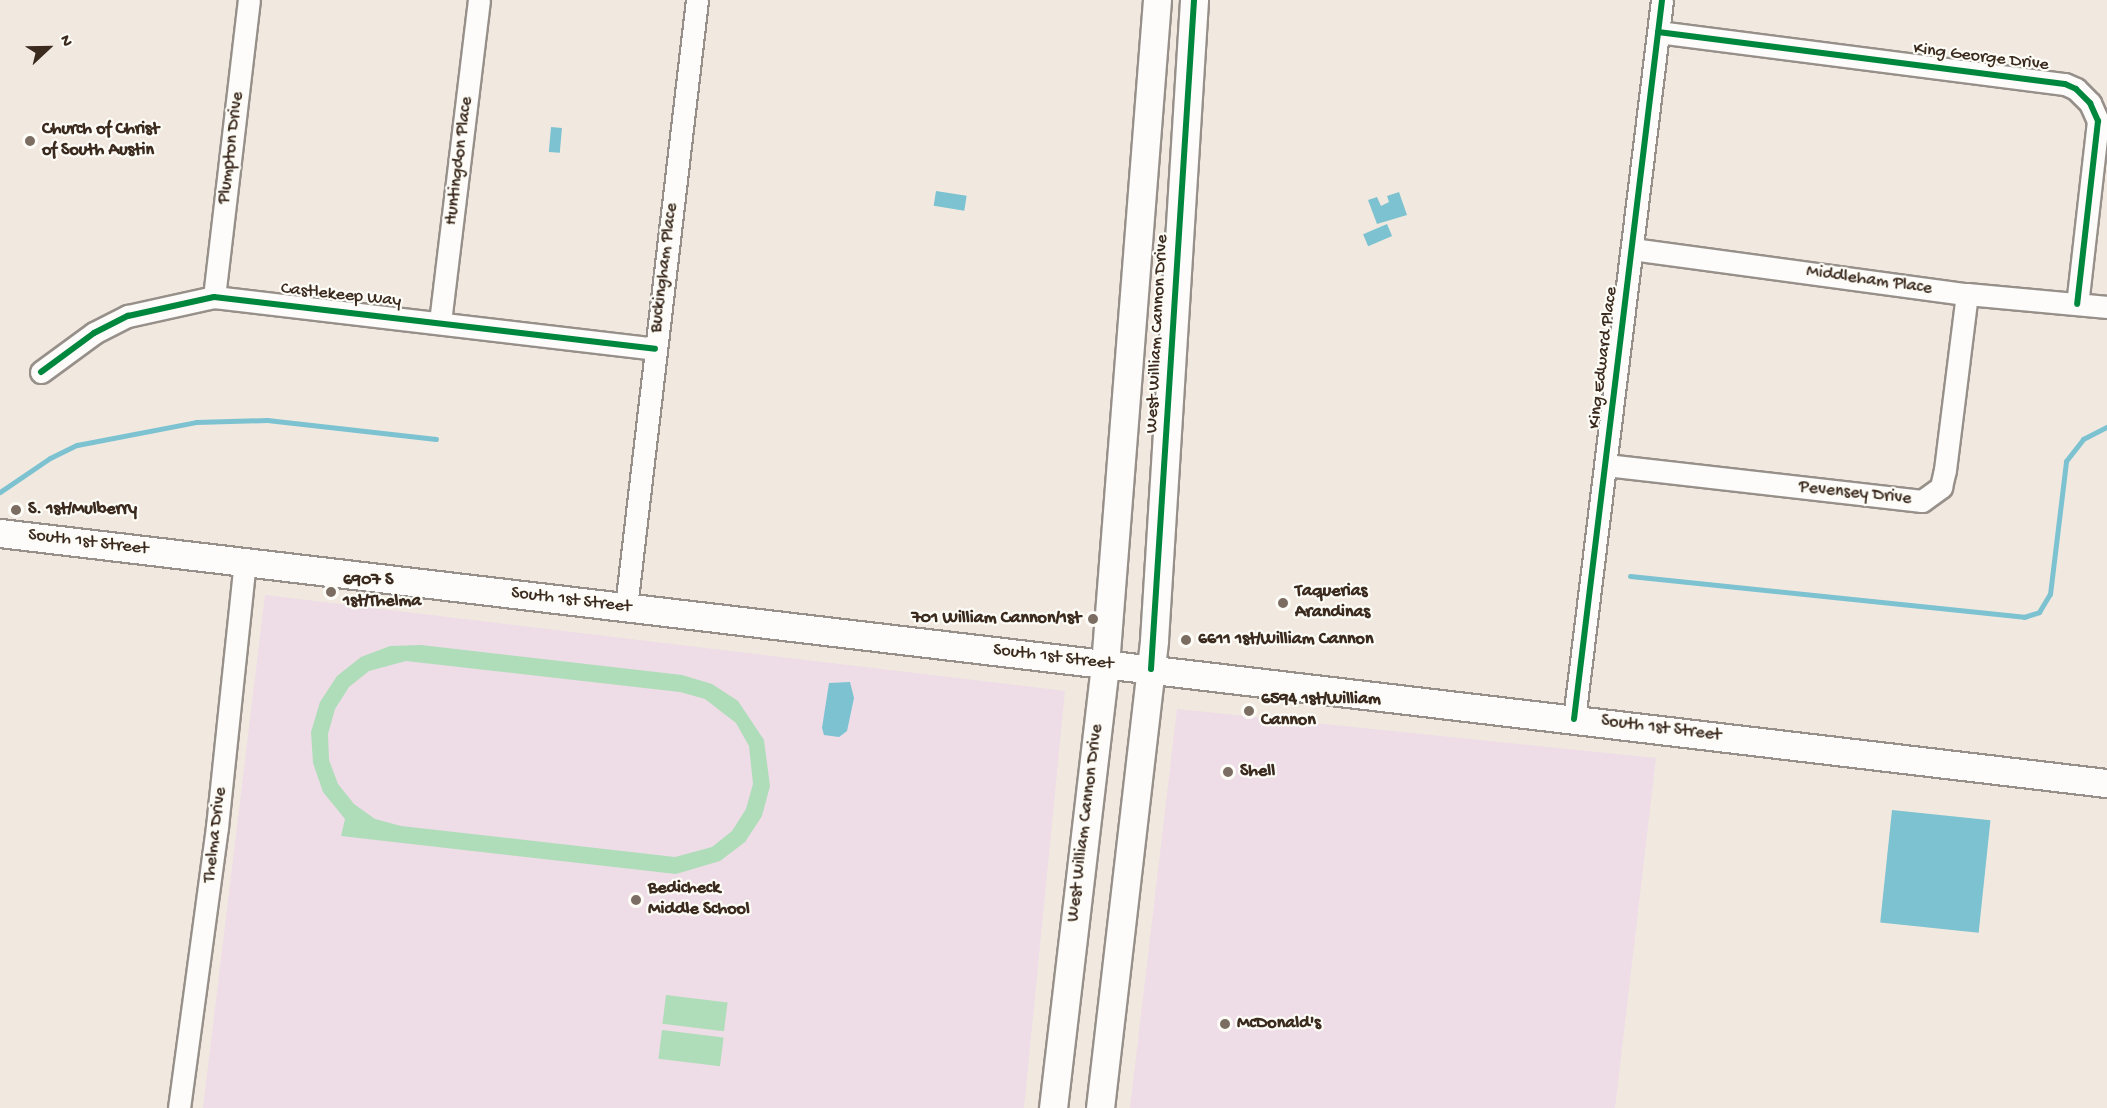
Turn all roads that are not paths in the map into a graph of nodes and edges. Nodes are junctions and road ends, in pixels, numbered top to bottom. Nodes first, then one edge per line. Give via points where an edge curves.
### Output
1 (249, 0) edge
2 (479, 0) edge
3 (697, 0) edge
4 (1157, 0) edge
5 (1194, 0) edge
6 (1662, 0) edge
7 (1658, 32) junction
8 (1148, 111) junction
9 (1186, 129) junction
10 (1632, 249) junction
11 (1967, 294) junction
12 (214, 297) junction
13 (2077, 304) junction
14 (2107, 307) edge
15 (440, 322) junction
16 (655, 349) junction
17 (41, 372) dead end
18 (1606, 465) junction
19 (0, 533) edge
20 (245, 561) junction
21 (626, 608) junction
22 (1105, 665) junction
23 (1151, 669) junction
24 (1574, 719) junction
25 (2107, 783) edge
26 (179, 1108) edge
27 (1053, 1108) edge
28 (1100, 1108) edge

1 - 12 street, Plumpton Drive
2 - 15 street, Huntingdon Place
3 - 16 street, Buckingham Place
4 - 8 main road, West William Cannon Drive
5 - 9 main road, West William Cannon Drive
6 - 7 street, King Edward Place
7 - 10 street, King Edward Place
7 - 13 street, King George Drive via 2065,84 2076,89 2090,103 2098,121
8 - 9 main road
8 - 22 main road, West William Cannon Drive
9 - 23 main road, West William Cannon Drive
10 - 11 street, Middleham Place
10 - 18 street, King Edward Place
11 - 13 street, Middleham Place
11 - 18 street, Pevensey Drive via 1945,471 1941,487 1922,501
12 - 15 street, Castlekeep Way
12 - 17 street, Castlekeep Way via 152,309 113,323
13 - 14 street, Middleham Place
15 - 16 street, Castlekeep Way
16 - 21 street, Buckingham Place
18 - 24 street, King Edward Place
19 - 20 main road, South 1st Street
20 - 21 main road, South 1st Street
20 - 26 street, Thelma Drive via 217,827
21 - 22 main road, South 1st Street
22 - 23 main road, South 1st Street
22 - 27 main road, West William Cannon Drive
23 - 24 main road, South 1st Street
23 - 28 main road, West William Cannon Drive
24 - 25 main road, South 1st Street

